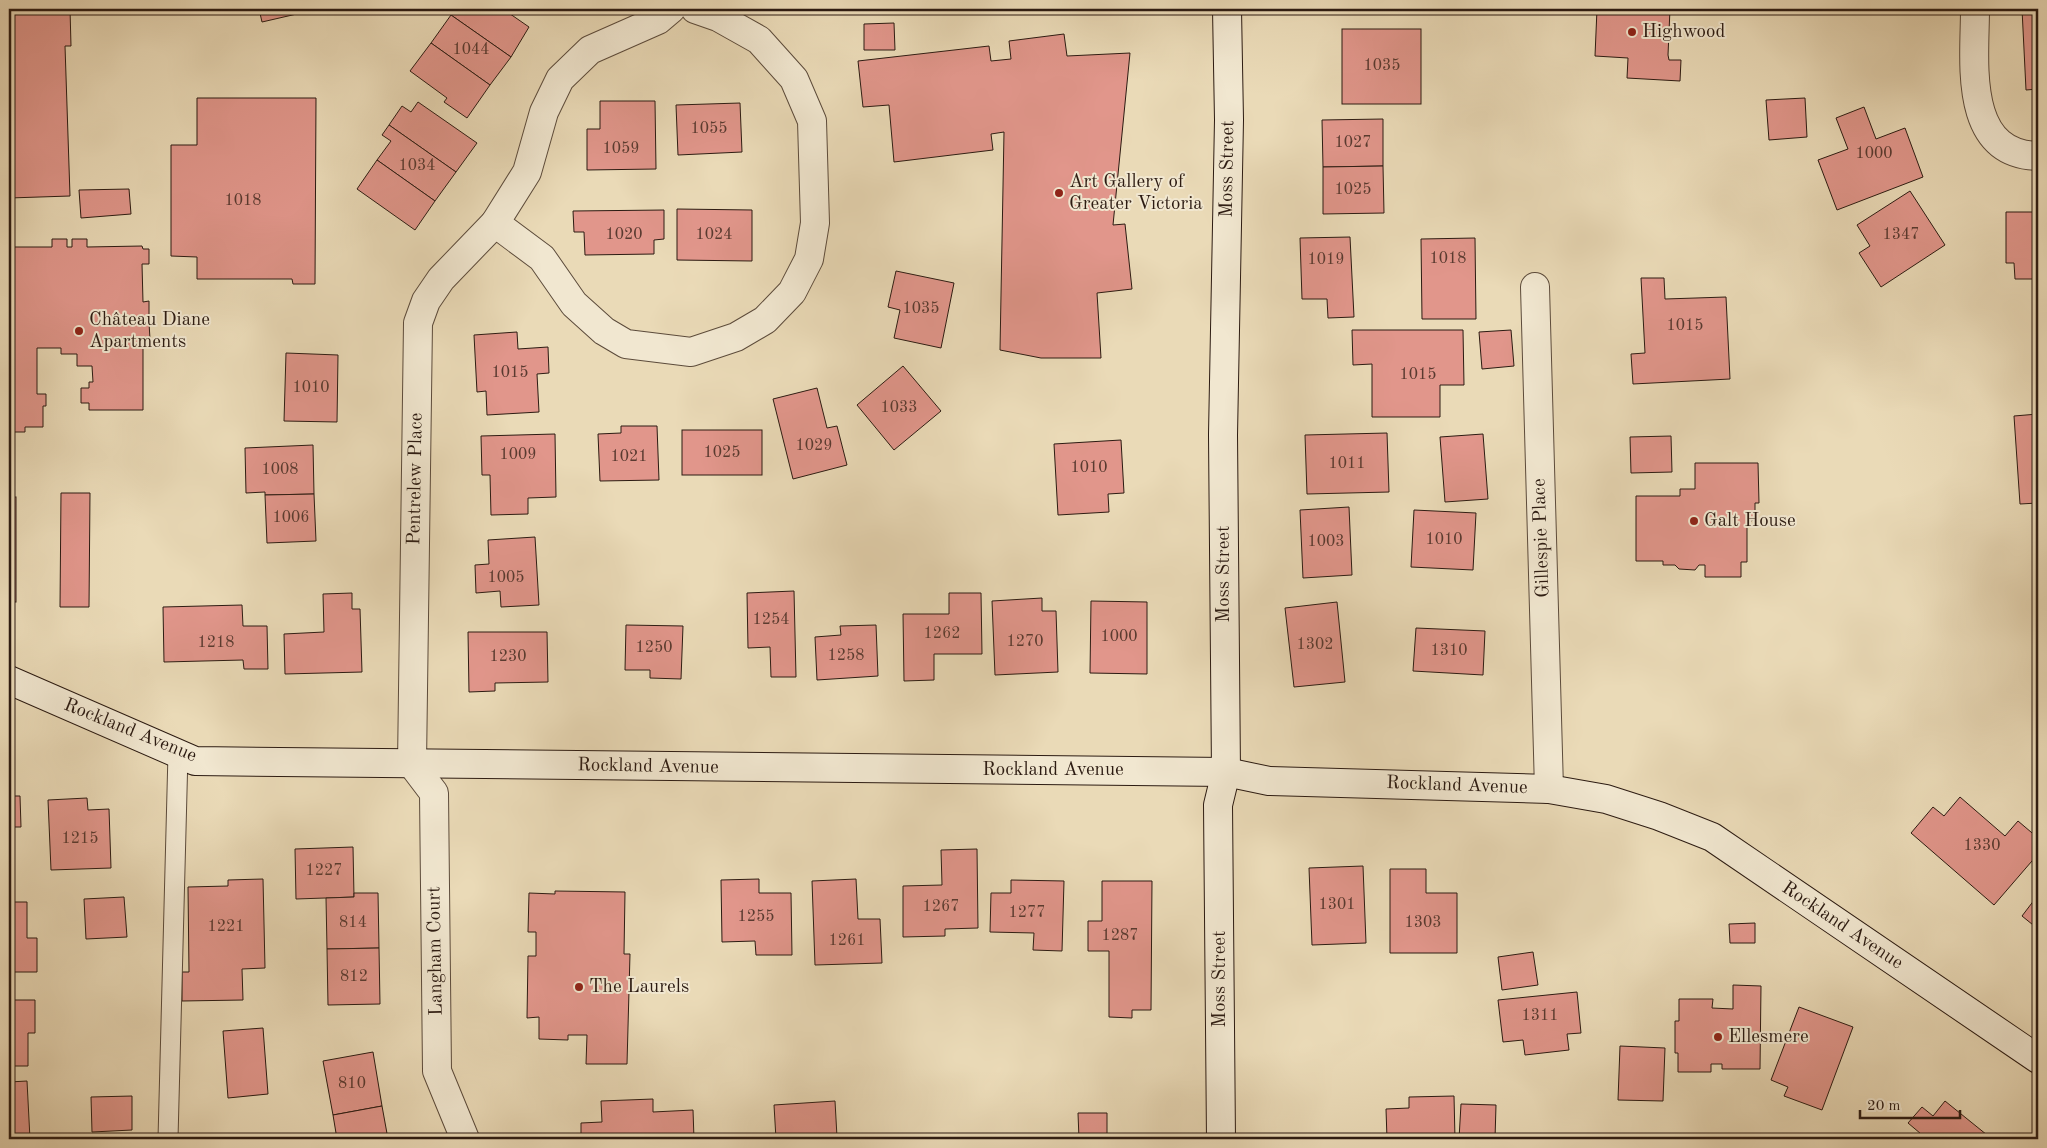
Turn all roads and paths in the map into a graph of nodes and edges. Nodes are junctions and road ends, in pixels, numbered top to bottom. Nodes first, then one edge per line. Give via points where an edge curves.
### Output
1 (671, 9) edge
2 (695, 9) edge
3 (1227, 9) edge
4 (1975, 9) edge
5 (2038, 156) edge
6 (495, 223) junction
7 (1535, 287) dead end
8 (9, 680) edge
9 (178, 753) junction
10 (412, 764) junction
11 (1226, 772) junction
12 (1549, 789) junction
13 (2038, 1059) edge
14 (168, 1139) edge
15 (465, 1139) edge
16 (1221, 1139) edge

1 - 6 street, Pentrelew Place via 658,20 590,50 560,79 544,112 527,172
2 - 6 street via 718,17 759,40 794,79 812,121 815,223 809,259 792,292 766,320 736,337 691,352 626,344 574,304 542,258
3 - 11 street, Moss Street via 1229,120 1223,435
4 - 5 street via 1975,88 1984,124 2006,150
6 - 10 street, Pentrelew Place via 441,279 426,301 418,323
7 - 12 street, Gillespie Place
8 - 9 street, Rockland Avenue
9 - 10 street, Rockland Avenue via 195,761
9 - 14 lane
10 - 11 street, Rockland Avenue
10 - 15 street, Langham Court via 434,793 437,1071
11 - 12 street, Rockland Avenue via 1269,780
11 - 16 street, Moss Street via 1218,806
12 - 13 street, Rockland Avenue via 1615,802 1712,837

